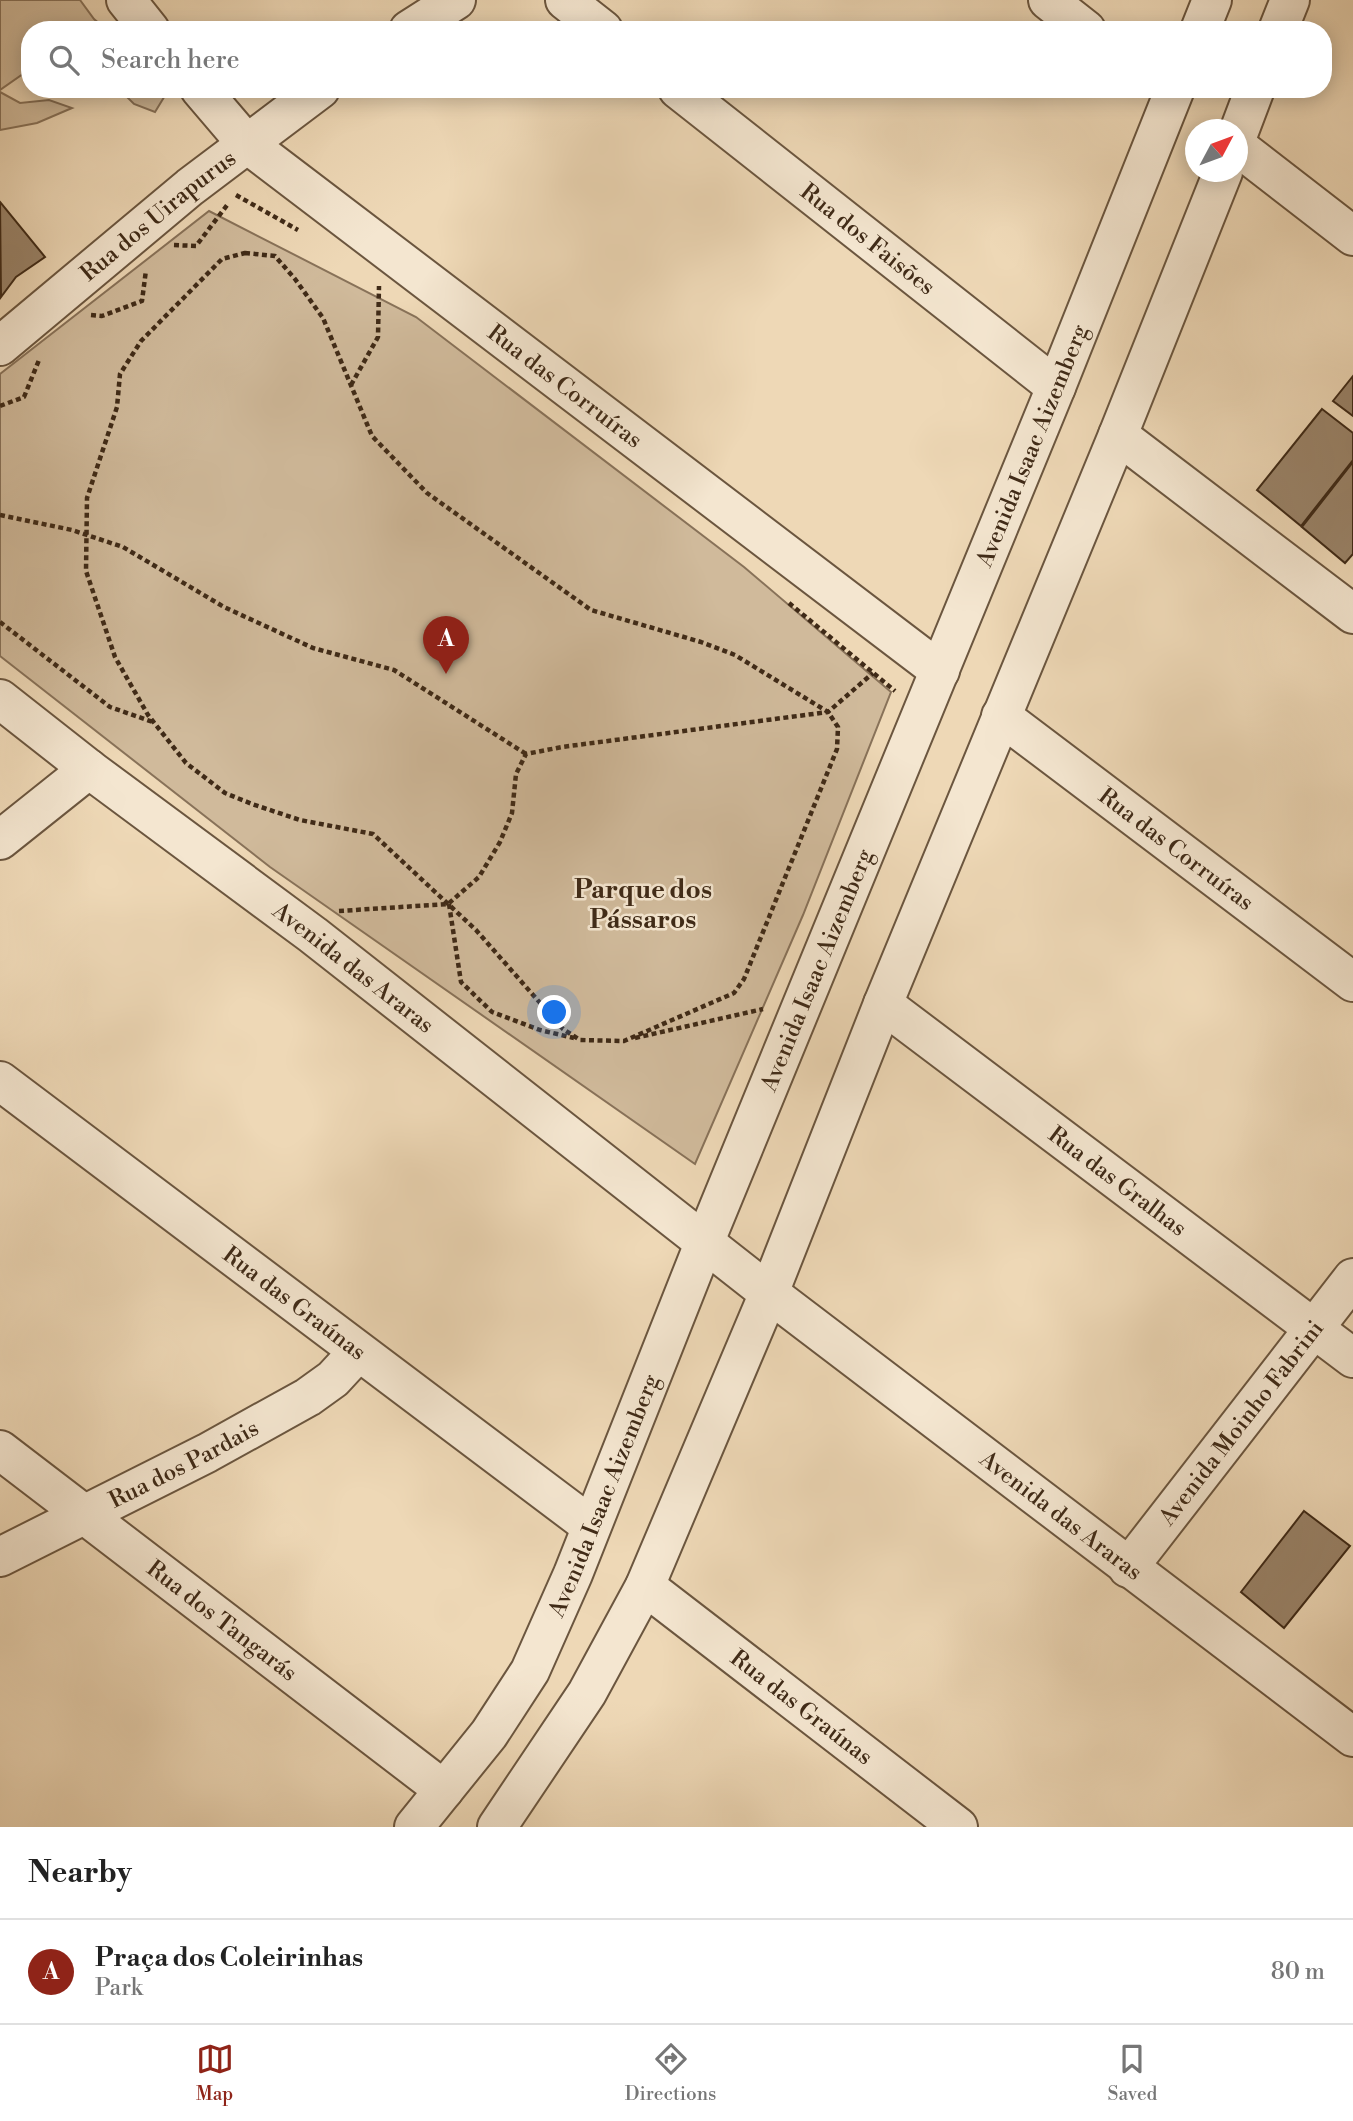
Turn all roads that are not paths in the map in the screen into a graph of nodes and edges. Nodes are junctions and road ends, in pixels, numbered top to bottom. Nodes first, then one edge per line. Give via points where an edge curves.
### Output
1 (126, 0) edge
2 (456, 0) edge
3 (565, 0) edge
4 (1048, 0) edge
5 (1212, 0) edge
6 (1290, 0) edge
7 (143, 21) edge
8 (424, 21) edge
9 (592, 21) edge
10 (1075, 21) edge
11 (1204, 21) edge
12 (1282, 21) edge
13 (208, 98) edge
14 (308, 98) edge
15 (689, 98) edge
16 (1168, 98) edge
17 (1251, 98) edge
18 (1243, 119) edge
19 (246, 143) junction
20 (1248, 155) edge
21 (1219, 182) edge
22 (1353, 236) edge
23 (0, 346) edge
24 (1056, 387) junction
25 (1118, 435) junction
26 (1353, 614) edge
27 (940, 671) junction
28 (0, 699) edge
29 (1001, 716) junction
30 (89, 769) junction
31 (0, 839) edge
32 (1353, 982) edge
33 (883, 1004) junction
34 (0, 1081) edge
35 (705, 1241) junction
36 (1353, 1278) edge
37 (769, 1293) junction
38 (1314, 1328) junction
39 (358, 1352) junction
40 (1353, 1358) edge
41 (0, 1450) edge
42 (88, 1514) junction
43 (591, 1526) junction
44 (0, 1557) edge
45 (1128, 1567) junction
46 (645, 1586) junction
47 (1353, 1737) edge
48 (444, 1790) junction
49 (414, 1827) edge
50 (497, 1827) edge
51 (958, 1827) edge

1 - 7 street
2 - 8 street
3 - 9 street
4 - 10 street
5 - 11 street
6 - 12 street
13 - 19 street, Rua das Corruíras
14 - 19 street, Rua dos Uirapurus
15 - 24 street, Rua dos Faisões
16 - 24 street, Avenida Isaac Aizemberg
17 - 18 street
19 - 23 street, Rua dos Uirapurus
19 - 27 street, Rua das Corruíras
20 - 22 street
21 - 25 street
24 - 27 street, Avenida Isaac Aizemberg
25 - 26 street
25 - 29 street
27 - 35 street, Avenida Isaac Aizemberg
28 - 30 street, Avenida das Araras
29 - 32 street, Rua das Corruíras
29 - 33 street
30 - 31 street
30 - 35 street, Avenida das Araras via 313,934
33 - 37 street
33 - 38 street, Rua das Gralhas
34 - 39 street, Rua das Graúnas
35 - 37 street, Avenida das Araras
35 - 43 street, Avenida Isaac Aizemberg
36 - 38 street, Avenida Moinho Fabrini
37 - 45 street, Avenida das Araras
37 - 46 street
38 - 40 street, Rua das Gralhas
38 - 45 street, Avenida Moinho Fabrini
39 - 42 street, Rua dos Pardais via 308,1397
39 - 43 street, Rua das Graúnas
41 - 42 street, Rua dos Tangarás
42 - 44 street, Rua dos Pardais
42 - 48 street, Rua dos Tangarás
43 - 48 street, Avenida Isaac Aizemberg via 530,1671 489,1734
45 - 47 street, Avenida das Araras
46 - 50 street via 587,1693
46 - 51 street, Rua das Graúnas
48 - 49 street, Avenida Isaac Aizemberg

